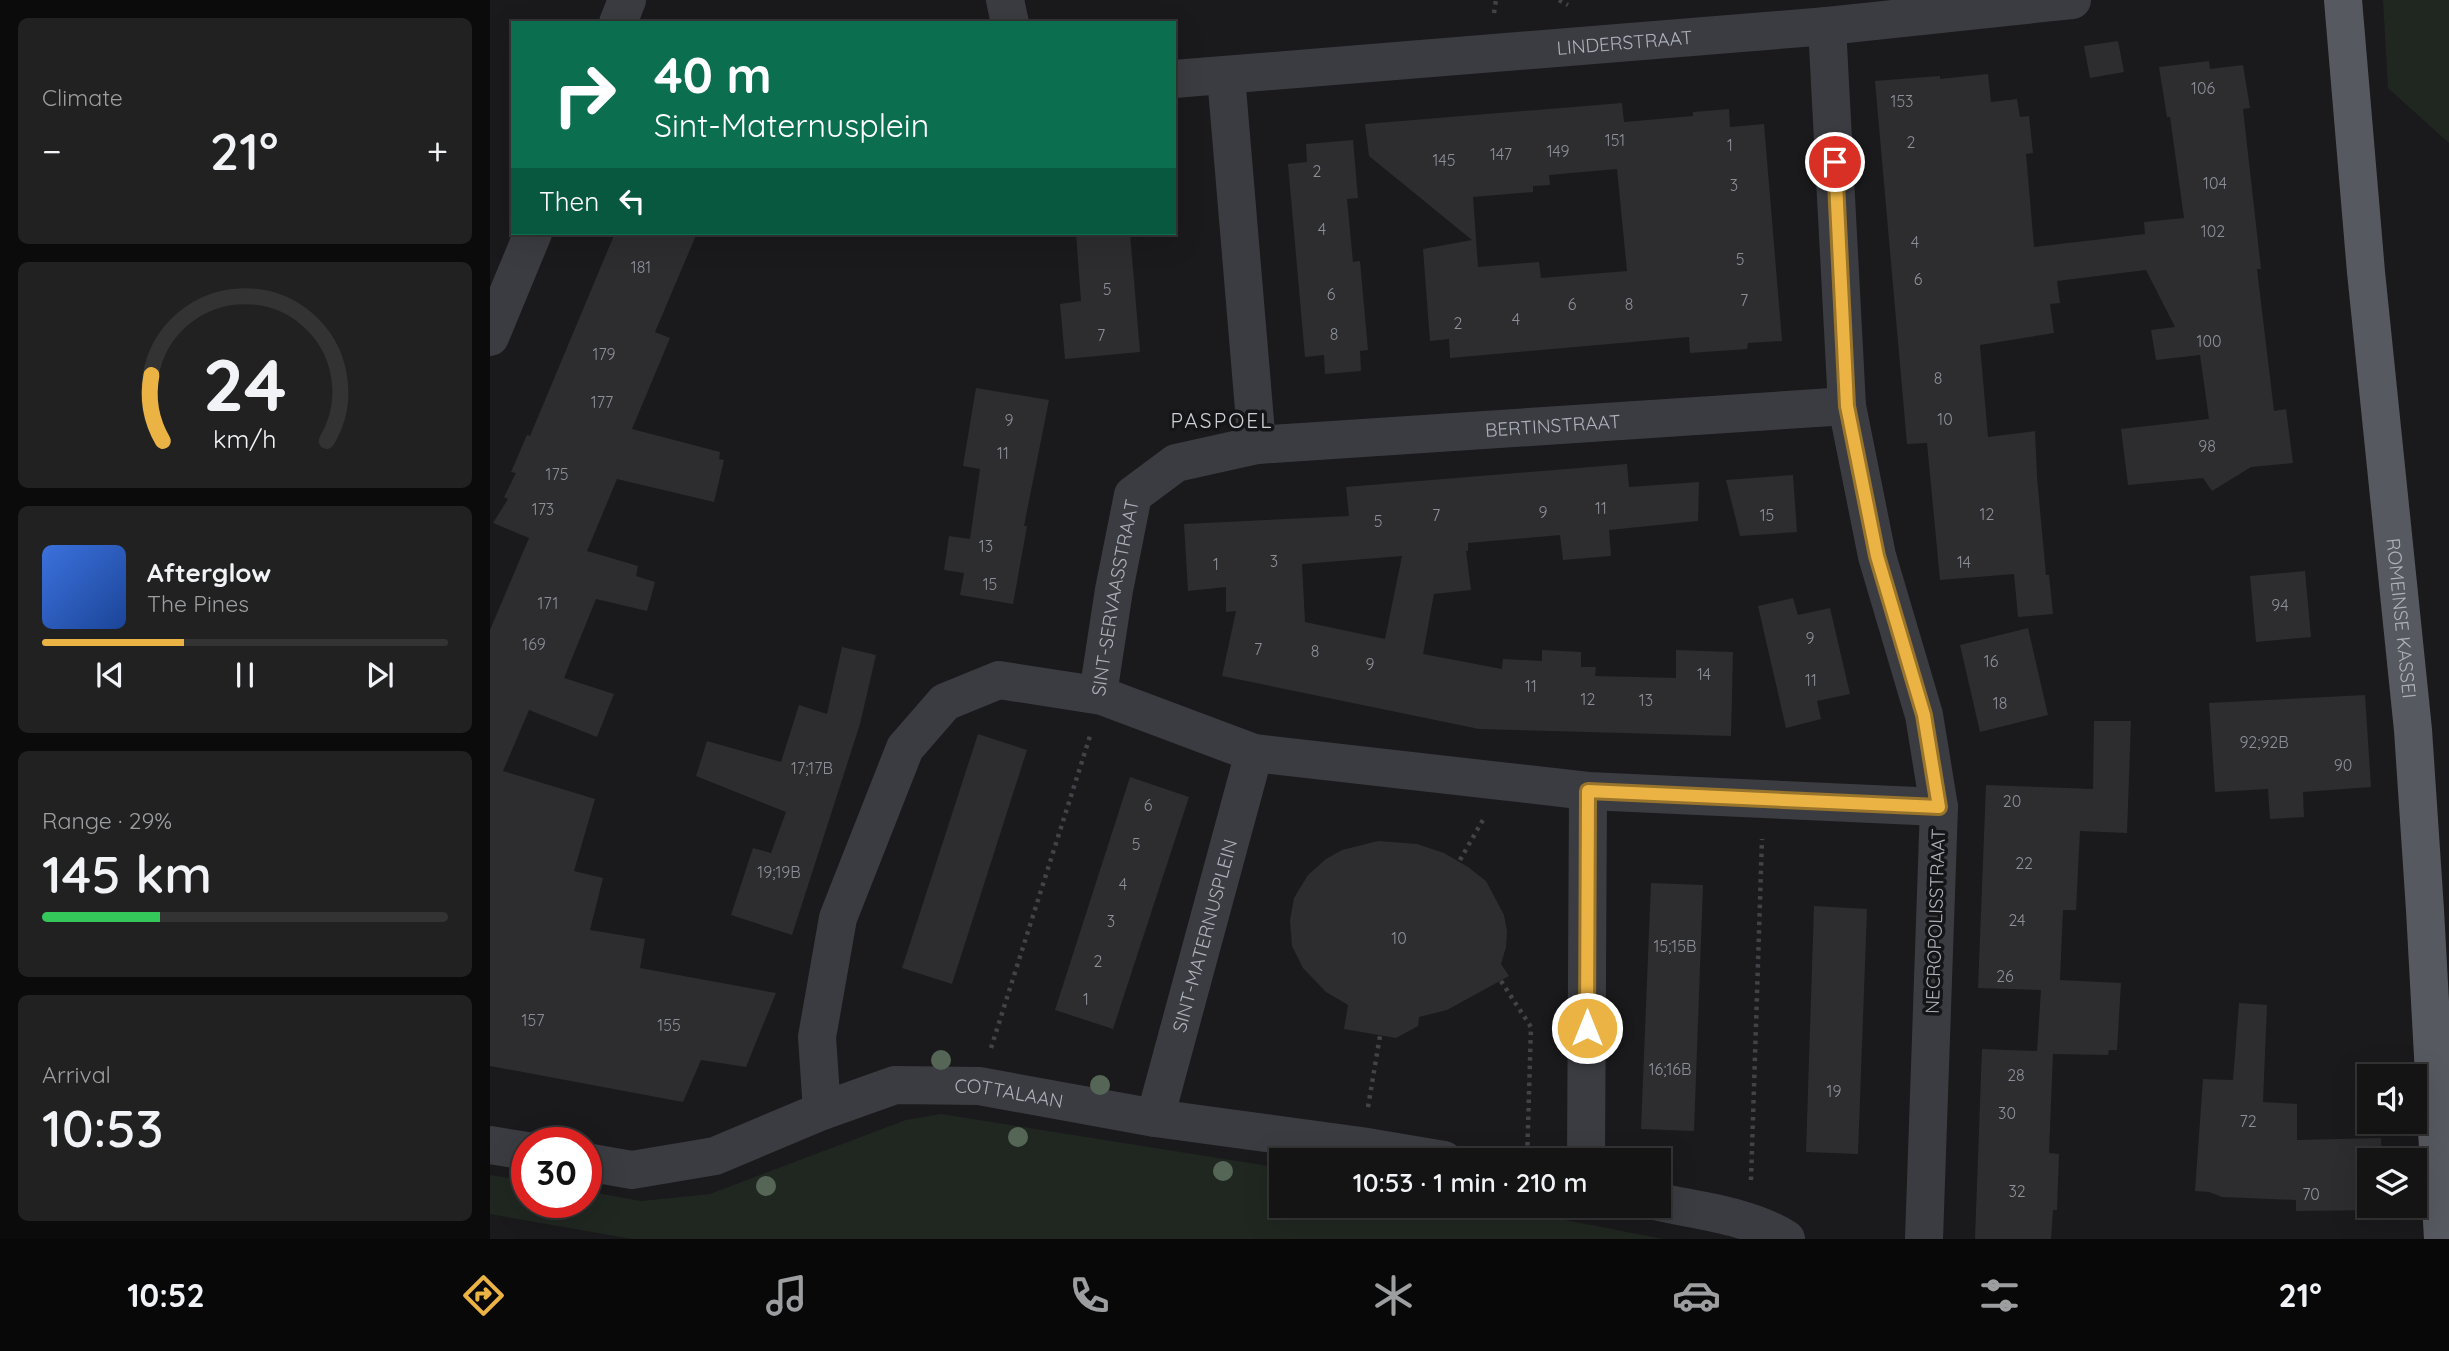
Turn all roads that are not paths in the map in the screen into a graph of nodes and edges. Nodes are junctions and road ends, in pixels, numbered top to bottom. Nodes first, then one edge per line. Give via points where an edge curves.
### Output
1 (627, 0) edge
2 (1005, 0) edge
3 (2072, 0) edge
4 (2343, 0) edge
5 (2004, 3) edge
6 (619, 21) edge
7 (1010, 21) edge
8 (1828, 26) junction
9 (1226, 76) junction
10 (1176, 79) edge
11 (532, 235) edge
12 (502, 275) edge
13 (490, 337) edge
14 (1847, 406) junction
15 (1257, 445) junction
16 (1100, 695) junction
17 (1254, 753) junction
18 (1588, 791) junction
19 (1939, 807) junction
20 (821, 1111) junction
21 (1155, 1118) junction
22 (490, 1145) edge
23 (511, 1148) edge
24 (1373, 1148) edge
25 (1586, 1148) edge
26 (602, 1165) edge
27 (1671, 1205) edge
28 (1786, 1239) edge
29 (1924, 1239) edge
30 (2443, 1239) edge

1 - 6 street
2 - 7 street
3 - 5 street, LINDERSTRAAT
4 - 30 main road, ROMEINSE KASSEI via 2413,730
5 - 8 street, LINDERSTRAAT
8 - 9 street, LINDERSTRAAT
8 - 14 street, NECROPOLISSTRAAT
9 - 10 street, LINDERSTRAAT
9 - 15 street
11 - 12 street
12 - 13 street
14 - 15 street, BERTINSTRAAT
14 - 19 street, NECROPOLISSTRAAT via 1877,556 1924,715
15 - 16 street, SINT-SERVAASSTRAAT via 1176,463 1133,495
16 - 17 street
16 - 20 street, SINT-SERVAASSTRAAT via 999,680 945,702 905,748 838,918 817,1037
17 - 18 street
17 - 21 street, SINT-MATERNUSPLEIN
18 - 19 street
18 - 25 street
19 - 29 street, NECROPOLISSTRAAT
20 - 21 street, COTTALAAN via 895,1085 979,1086
20 - 26 street, COTTALAAN via 715,1156 632,1170
21 - 24 street, COTTALAAN
22 - 23 street
27 - 28 street via 1749,1223

